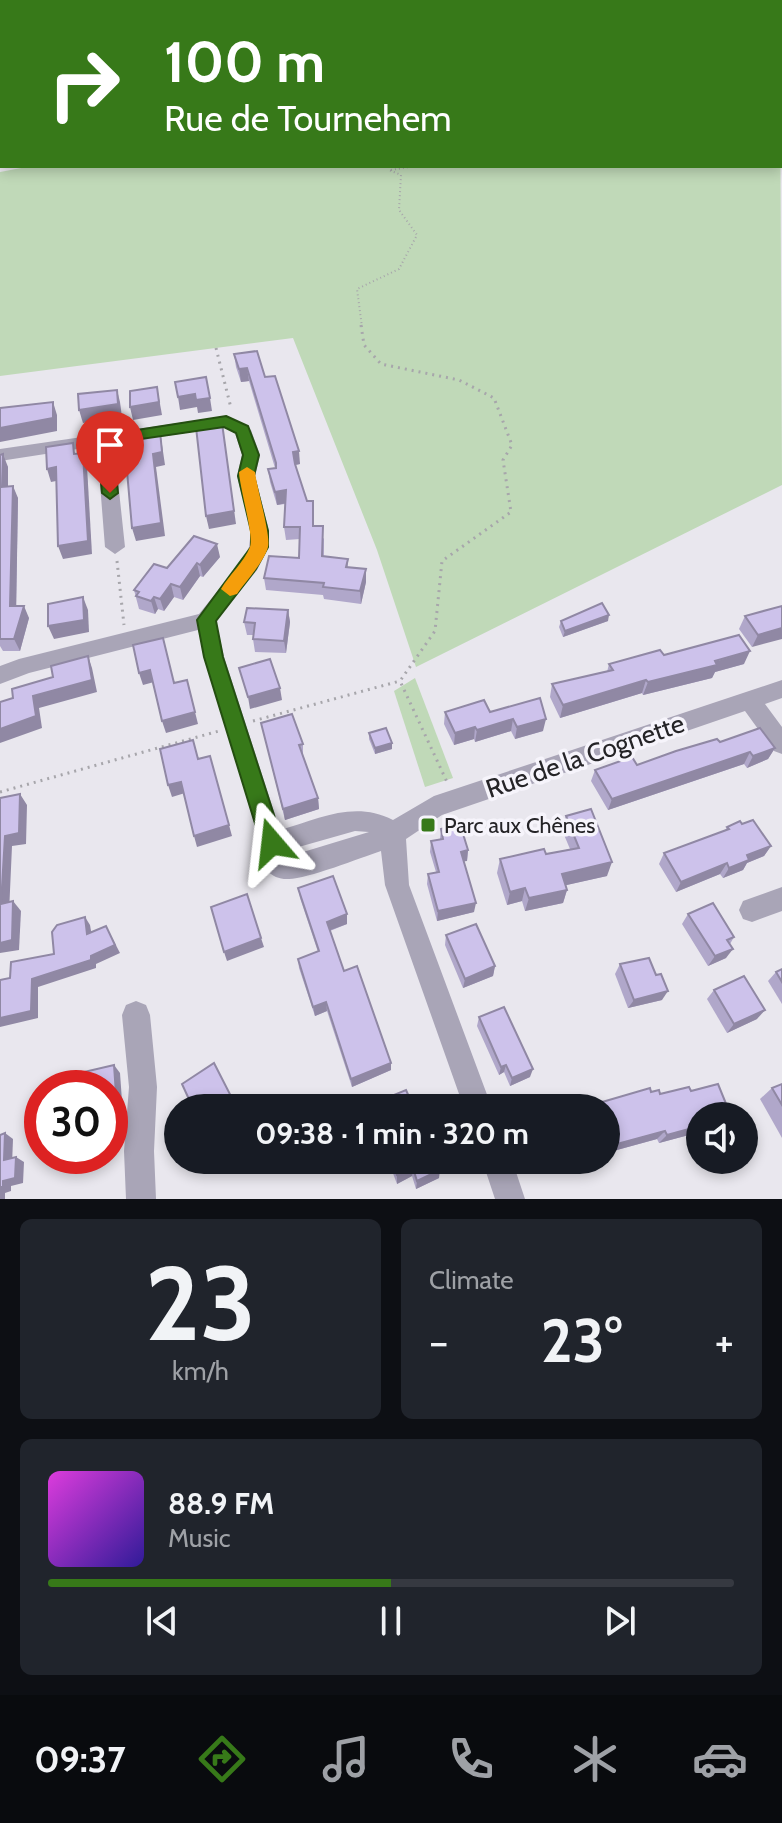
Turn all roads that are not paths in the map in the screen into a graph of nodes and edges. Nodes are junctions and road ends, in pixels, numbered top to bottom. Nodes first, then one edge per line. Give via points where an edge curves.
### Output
1 (105, 439) junction
2 (0, 455) edge
3 (115, 547) road end
4 (206, 620) junction
5 (0, 675) edge
6 (782, 689) edge
7 (749, 700) junction
8 (782, 744) edge
9 (394, 833) junction
10 (782, 899) edge
11 (752, 910) dead end
12 (136, 1015) dead end
13 (473, 1094) edge
14 (502, 1174) edge
15 (141, 1199) edge
16 (510, 1199) edge

1 - 2 street
1 - 3 street
1 - 4 street via 230,422 242,430 251,455 246,476 259,547
4 - 5 street
4 - 9 street via 272,843 355,820
6 - 7 street, Rue de la Cognette
7 - 8 street
7 - 9 street, Rue de la Cognette via 434,807
9 - 13 street via 397,885
10 - 11 street
12 - 15 street via 143,1087
14 - 16 street

